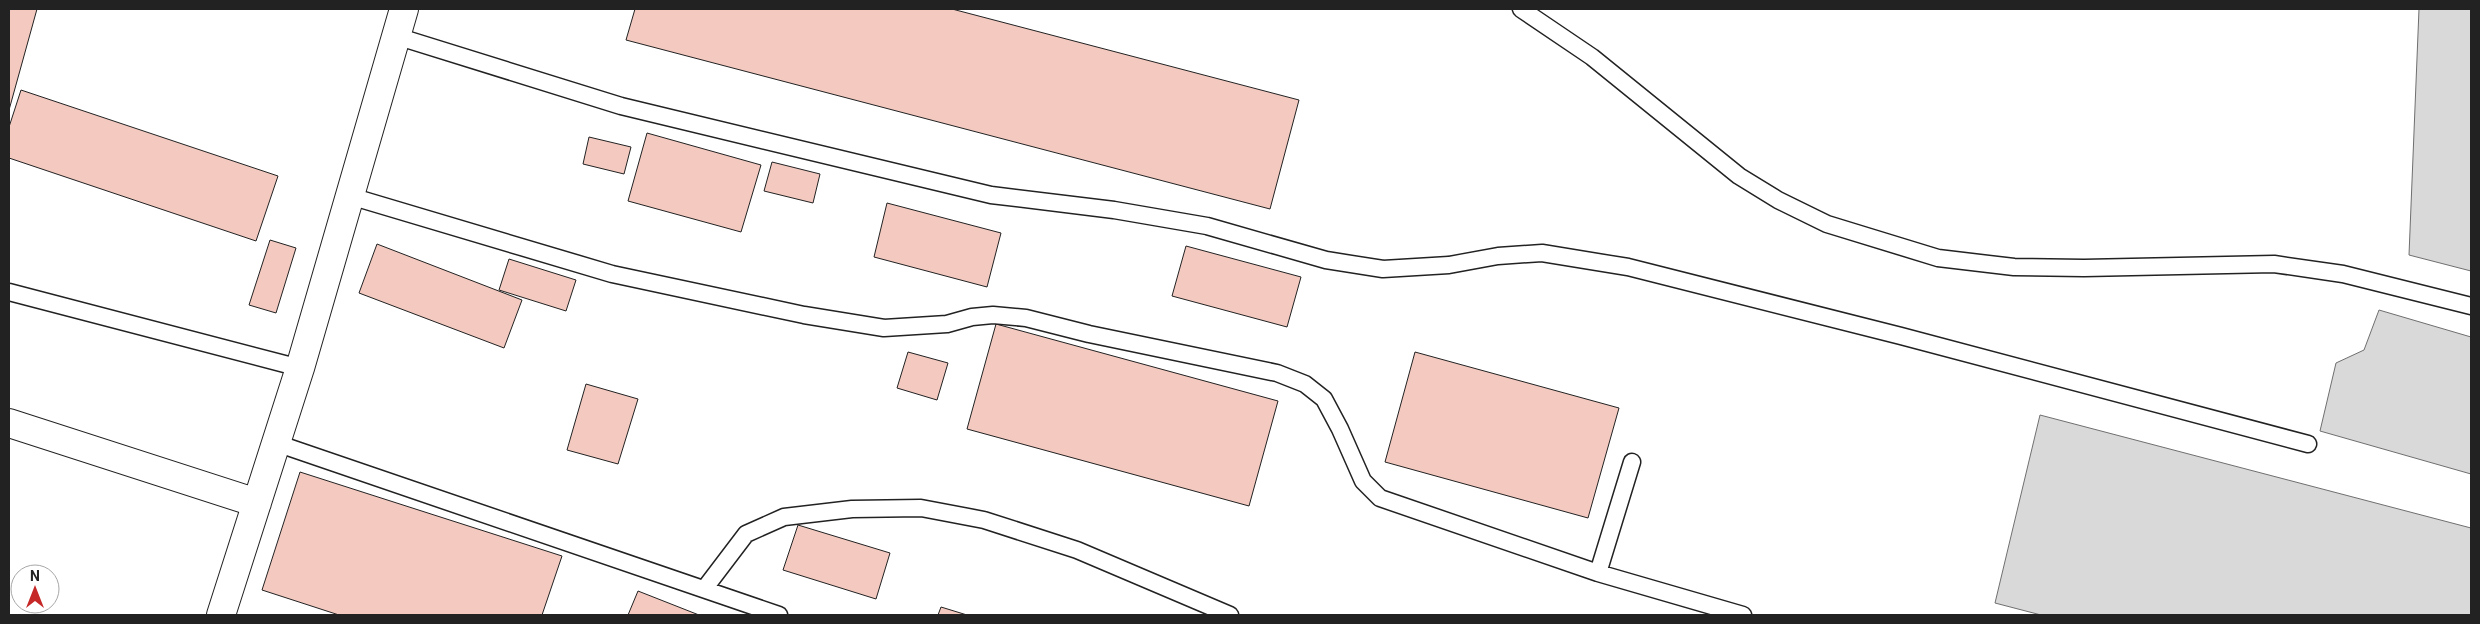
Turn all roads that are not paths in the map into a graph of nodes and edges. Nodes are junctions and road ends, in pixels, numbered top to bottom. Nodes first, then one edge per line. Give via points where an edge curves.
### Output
1 (404, 9) edge
2 (1522, 9) edge
3 (396, 36) junction
4 (350, 196) junction
5 (9, 292) edge
6 (2471, 306) edge
7 (300, 368) junction
8 (9, 423) edge
9 (276, 443) junction
10 (2308, 444) dead end
11 (1632, 462) dead end
12 (257, 503) junction
13 (1598, 573) junction
14 (705, 588) junction
15 (221, 615) edge
16 (779, 615) edge
17 (1230, 615) edge
18 (1743, 615) edge

1 - 3 street
2 - 6 lane via 1592,57 1739,176 1827,224 1938,258 2014,267 2274,264 2343,274
3 - 4 street
3 - 10 lane via 621,106 991,195 1114,210 1207,226 1326,260 1383,269 1449,265 1498,256 1542,253 1628,267
4 - 7 street
4 - 13 lane via 612,274 804,316 884,328 947,324 993,315 1018,318 1276,373 1305,384 1324,399 1363,481 1380,498
5 - 7 lane
7 - 9 street
8 - 12 street
9 - 12 street
9 - 14 lane
11 - 13 lane
12 - 15 street
13 - 18 lane
14 - 16 lane
14 - 17 lane via 746,534 784,517 852,510 921,508 984,520 1077,550

